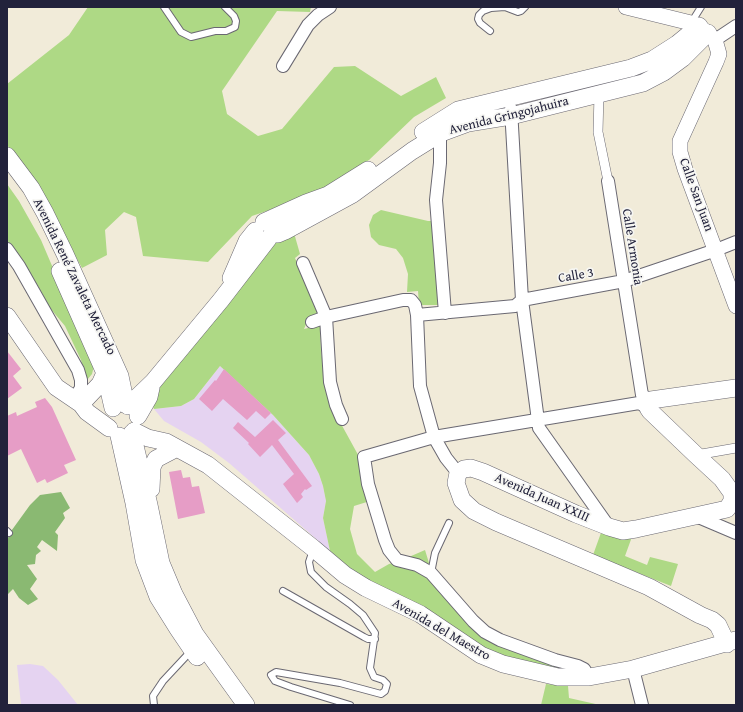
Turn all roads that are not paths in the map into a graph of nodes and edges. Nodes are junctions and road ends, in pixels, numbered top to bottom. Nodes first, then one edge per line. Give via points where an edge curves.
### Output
1 (164, 7) edge
2 (225, 7) edge
3 (330, 7) edge
4 (525, 7) edge
5 (626, 7) edge
6 (701, 7) edge
7 (736, 26) edge
8 (703, 30) junction
9 (490, 32) dead end
10 (282, 66) dead end
11 (609, 73) junction
12 (606, 92) junction
13 (510, 98) junction
14 (511, 116) junction
15 (440, 127) junction
16 (7, 156) edge
17 (7, 174) edge
18 (608, 181) joint
19 (736, 242) edge
20 (7, 249) edge
21 (716, 250) junction
22 (302, 263) dead end
23 (624, 281) junction
24 (522, 300) junction
25 (736, 306) edge
26 (445, 313) junction
27 (417, 315) junction
28 (7, 316) edge
29 (326, 317) junction
30 (312, 322) dead end
31 (113, 374) junction
32 (153, 382) junction
33 (736, 388) edge
34 (77, 402) junction
35 (649, 404) junction
36 (125, 419) junction
37 (342, 419) dead end
38 (538, 419) junction
39 (434, 437) junction
40 (171, 445) junction
41 (736, 448) edge
42 (696, 456) junction
43 (458, 474) junction
44 (150, 505) junction
45 (731, 508) edge
46 (696, 516) junction
47 (449, 524) dead end
48 (608, 527) junction
49 (736, 533) edge
50 (313, 548) junction
51 (431, 573) junction
52 (283, 591) dead end
53 (375, 639) junction
54 (731, 642) edge
55 (192, 650) junction
56 (633, 669) junction
57 (589, 677) junction
58 (154, 705) edge
59 (232, 705) edge
60 (246, 705) edge
61 (350, 705) edge
62 (642, 705) edge

1 - 2 lane via 181,32 191,37 214,31 226,31 236,26 236,21
3 - 10 street via 308,25
4 - 9 lane via 518,12 505,7 483,11 478,20
5 - 8 street
6 - 8 lane
7 - 8 street
8 - 11 main road, Avenida Gringojahuira via 652,60
8 - 12 main road, Avenida Gringojahuira via 683,58 664,72 643,83
8 - 21 street, Calle San Juan via 719,54 680,140 680,152
11 - 12 street
11 - 13 main road, Avenida Gringojahuira
12 - 14 main road, Avenida Gringojahuira
12 - 18 street, Calle Armonia via 598,132
13 - 14 street
13 - 15 main road, Avenida Gringojahuira via 458,110
14 - 15 main road, Avenida Gringojahuira
14 - 24 street
15 - 26 street via 436,200
15 - 32 main road, Avenida Gringojahuira via 353,194 285,231 278,234 265,232 222,300
16 - 31 main road, Avenida René Zavaleta Mercado via 45,212 88,302
17 - 31 main road, Avenida René Zavaleta Mercado via 35,217 92,342
18 - 23 street, Calle Armonia
19 - 21 street, Calle 3
20 - 34 street via 78,370 81,380
21 - 23 street, Calle 3
21 - 25 street, Calle San Juan
22 - 29 street
23 - 24 street, Calle 3
23 - 35 street, Calle Armonia via 642,395
24 - 26 street, Calle 3 via 515,306
24 - 38 street
26 - 27 street, Calle 3
27 - 29 street via 411,300 403,300
27 - 39 street via 420,386
28 - 34 main road, Avenida del Maestro via 56,387
29 - 30 street
29 - 37 street via 330,382
31 - 32 main road via 128,381
31 - 34 main road
31 - 36 main road, Avenida René Zavaleta Mercado
32 - 36 main road, Avenida Gringojahuira via 148,397
33 - 35 main road
34 - 36 main road, Avenida del Maestro via 86,412
35 - 38 street via 639,403
35 - 42 main road, Avenida Juan XXIII
36 - 40 main road, Avenida del Maestro via 148,438
36 - 44 main road, Avenida René Zavaleta Mercado
36 - 55 main road, Avenida René Zavaleta Mercado via 134,503 144,560 158,597
38 - 39 street
38 - 48 street via 540,428
39 - 43 street
39 - 51 street via 364,458 368,484 389,550 397,560 417,565
40 - 44 main road via 153,464
40 - 50 main road, Avenida del Maestro via 208,464
41 - 42 street
42 - 45 main road, Avenida Juan XXIII via 722,479 732,493
43 - 48 main road, Avenida Juan XXIII via 464,469 471,468 483,472
43 - 54 main road via 458,491 462,500 474,511 649,587 712,620
44 - 60 main road, Avenida René Zavaleta Mercado via 161,563 174,594 195,634
45 - 46 main road, Avenida Juan XXIII
46 - 48 main road, Avenida Juan XXIII via 636,529
46 - 49 street
47 - 51 lane via 435,553
50 - 53 lane via 309,562 311,572 326,587 363,615 375,633
50 - 57 main road, Avenida del Maestro via 345,575 420,614 481,655 503,664 558,677
51 - 57 street via 485,632 500,640 578,666 584,669
52 - 53 lane via 364,637
53 - 61 lane via 370,668 374,677 387,684 382,694 295,675 276,672 271,675 275,681
54 - 56 main road, Avenida del Maestro
55 - 58 lane via 163,681 153,696
55 - 59 main road, Avenida René Zavaleta Mercado
56 - 57 main road, Avenida del Maestro
56 - 62 street

